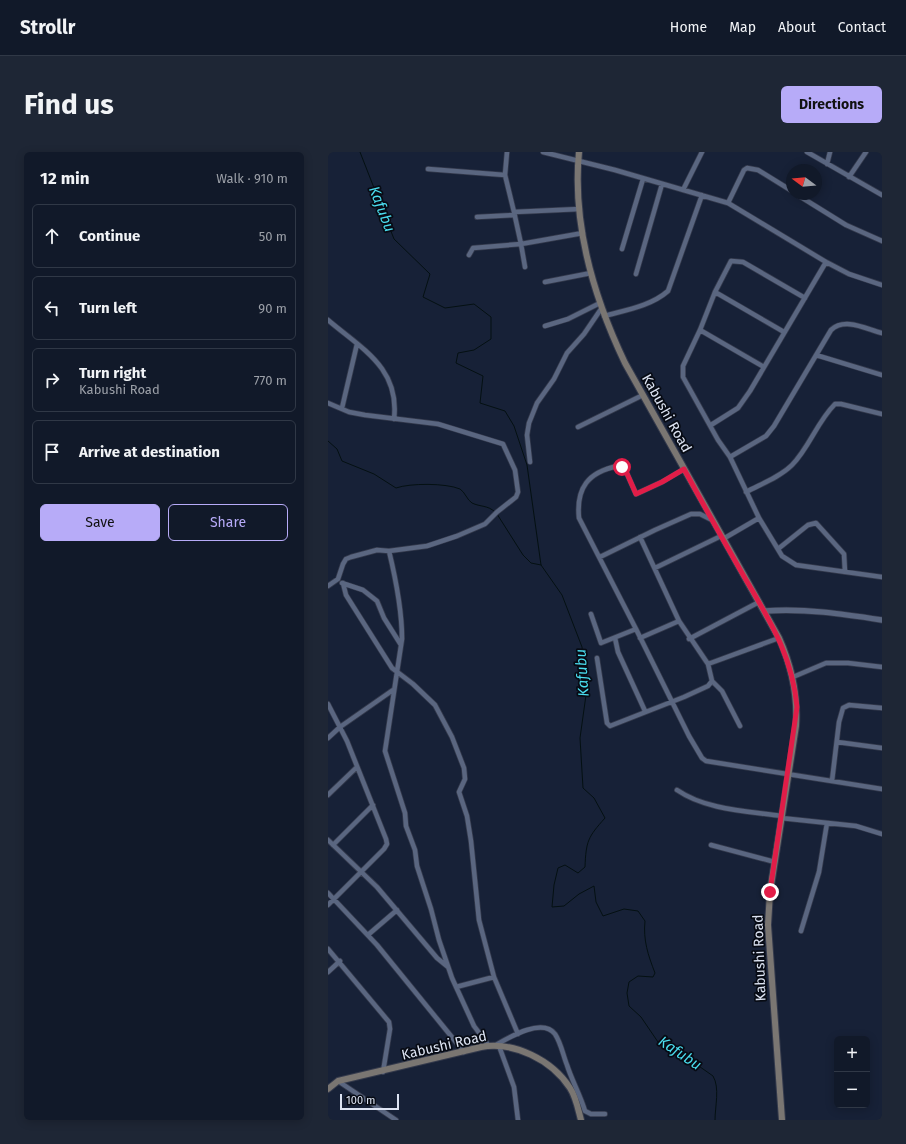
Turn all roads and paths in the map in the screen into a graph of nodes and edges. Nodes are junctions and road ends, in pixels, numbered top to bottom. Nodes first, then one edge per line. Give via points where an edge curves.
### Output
1 (507, 152) edge
2 (543, 152) edge
3 (579, 152) edge
4 (702, 152) edge
5 (807, 152) edge
6 (830, 152) edge
7 (866, 152) edge
8 (578, 162) junction
9 (827, 164) junction
10 (428, 169) dead end
11 (505, 175) junction
12 (849, 177) junction
13 (643, 179) junction
14 (662, 184) junction
15 (786, 187) edge
16 (683, 190) junction
17 (702, 195) junction
18 (882, 195) edge
19 (806, 200) edge
20 (728, 203) junction
21 (580, 209) junction
22 (514, 213) junction
23 (477, 217) dead end
24 (583, 233) junction
25 (882, 241) edge
26 (521, 244) junction
27 (622, 249) dead end
28 (469, 255) dead end
29 (826, 262) junction
30 (524, 267) dead end
31 (591, 273) junction
32 (636, 274) dead end
33 (545, 282) dead end
34 (882, 285) edge
35 (715, 292) junction
36 (805, 298) junction
37 (600, 306) junction
38 (604, 316) junction
39 (328, 320) edge
40 (545, 326) dead end
41 (700, 330) junction
42 (784, 332) junction
43 (882, 333) edge
44 (357, 344) junction
45 (816, 355) junction
46 (764, 367) junction
47 (882, 375) edge
48 (643, 395) junction
49 (328, 403) edge
50 (342, 408) junction
51 (882, 414) edge
52 (394, 419) junction
53 (711, 425) junction
54 (578, 427) dead end
55 (730, 457) junction
56 (530, 462) dead end
57 (684, 469) junction
58 (746, 492) junction
59 (759, 518) junction
60 (712, 520) junction
61 (640, 537) junction
62 (722, 538) junction
63 (778, 549) junction
64 (389, 551) junction
65 (600, 557) junction
66 (655, 568) junction
67 (845, 572) junction
68 (882, 577) edge
69 (338, 579) junction
70 (343, 584) junction
71 (328, 586) edge
72 (759, 602) junction
73 (764, 611) junction
74 (591, 614) dead end
75 (882, 620) edge
76 (679, 621) junction
77 (636, 629) junction
78 (615, 638) junction
79 (640, 638) junction
80 (779, 638) junction
81 (689, 639) junction
82 (401, 645) junction
83 (598, 658) dead end
84 (708, 664) junction
85 (882, 667) edge
86 (397, 673) junction
87 (793, 677) junction
88 (712, 681) junction
89 (393, 690) junction
90 (672, 701) junction
91 (328, 704) edge
92 (882, 708) edge
93 (646, 711) junction
94 (740, 726) dead end
95 (340, 727) junction
96 (328, 738) edge
97 (836, 742) junction
98 (882, 748) edge
99 (357, 767) junction
100 (788, 774) junction
101 (832, 782) junction
102 (882, 789) edge
103 (677, 790) dead end
104 (328, 796) edge
105 (373, 805) junction
106 (782, 817) junction
107 (827, 823) junction
108 (882, 834) edge
109 (328, 840) edge
110 (333, 845) junction
111 (711, 845) dead end
112 (775, 862) junction
113 (361, 872) junction
114 (328, 893) edge
115 (334, 899) junction
116 (328, 905) edge
117 (397, 910) junction
118 (801, 931) dead end
119 (368, 934) junction
120 (328, 949) edge
121 (340, 961) junction
122 (448, 967) junction
123 (328, 972) edge
124 (494, 977) junction
125 (456, 987) junction
126 (518, 1034) junction
127 (494, 1046) junction
128 (464, 1052) junction
129 (383, 1072) junction
130 (573, 1080) junction
131 (338, 1081) junction
132 (567, 1083) junction
133 (328, 1090) edge
134 (605, 1114) dead end
135 (396, 1120) edge
136 (518, 1120) edge
137 (581, 1120) edge
138 (782, 1120) edge

1 - 11 street
2 - 8 street
3 - 8 main road, Kabushi Road
4 - 16 street
5 - 9 street
6 - 9 street
7 - 12 street
8 - 13 street
8 - 21 main road, Kabushi Road
9 - 12 street
10 - 11 street
11 - 22 street
12 - 18 street
13 - 14 street
13 - 27 street
14 - 16 street
14 - 32 street
15 - 20 street via 758,170 747,168
16 - 17 street
17 - 20 street
17 - 38 street via 668,291 642,305
19 - 25 street via 846,225
20 - 29 street
21 - 22 street
21 - 24 main road, Kabushi Road
22 - 23 street
22 - 26 street
24 - 26 street
24 - 31 main road, Kabushi Road
26 - 28 street via 473,248
26 - 30 street
29 - 34 street via 849,274
29 - 36 street
31 - 33 street
31 - 37 main road, Kabushi Road
35 - 36 street via 728,264 739,260
35 - 41 street
35 - 42 street
36 - 42 street
37 - 38 main road, Kabushi Road
37 - 40 street
37 - 56 street via 584,334 567,353 554,379 535,407 527,435
38 - 48 main road, Kabushi Road
39 - 44 street
41 - 46 street
41 - 53 street via 682,372
42 - 46 street
43 - 45 street via 844,323 837,324
44 - 50 street
44 - 52 street via 380,366 390,382 395,403
45 - 47 street
45 - 55 street via 766,436
46 - 53 street via 738,408
48 - 54 street
48 - 57 main road, Kabushi Road
49 - 50 street
50 - 52 street via 354,413
51 - 58 street via 835,404 792,465
52 - 64 street via 438,424 505,446 517,475 518,492 516,497 476,529 428,546
53 - 55 street
55 - 58 street
57 - 60 main road, Kabushi Road
57 - 65 street via 636,494 625,469 618,466 600,472 584,485 578,501 579,518
58 - 59 street
59 - 62 street
59 - 63 street
60 - 61 street via 695,513
60 - 62 main road, Kabushi Road
61 - 65 street
61 - 66 street
62 - 66 street
62 - 72 main road, Kabushi Road
63 - 67 street via 788,561 796,565
63 - 67 street via 808,525 816,523 844,554
64 - 69 street via 370,552 346,559
64 - 82 street via 401,616
65 - 77 street
66 - 76 street
67 - 68 street
69 - 70 street
69 - 71 street
70 - 82 street via 363,590 377,601
70 - 86 street via 346,595 363,625
72 - 73 main road, Kabushi Road
72 - 81 street
73 - 75 street via 814,611
73 - 80 main road, Kabushi Road
74 - 78 street via 602,643
76 - 79 street
76 - 81 street
77 - 78 street
77 - 79 street
78 - 93 street via 618,652
79 - 90 street
80 - 84 street
80 - 87 main road, Kabushi Road
81 - 84 street
82 - 86 street
83 - 93 street via 608,726
84 - 88 street
85 - 87 street via 826,663
86 - 89 street
86 - 124 street via 435,705 464,768 465,779 459,792 467,816 471,841 479,920
87 - 100 main road, Kabushi Road via 797,707
88 - 90 street via 708,686
88 - 94 street via 722,691
89 - 95 street
89 - 122 street via 385,751
90 - 93 street
90 - 100 street via 689,736 706,761
91 - 95 street
92 - 97 street via 849,705 843,708
95 - 96 street
95 - 99 street
97 - 98 street
97 - 101 street
99 - 104 street
99 - 105 street
100 - 101 street
100 - 106 main road, Kabushi Road
101 - 102 street
103 - 106 street via 685,796 725,808
105 - 110 street
105 - 113 street via 387,844
106 - 107 street
106 - 112 main road, Kabushi Road
107 - 108 street via 856,826
107 - 118 street via 819,872
109 - 110 street
110 - 113 street
111 - 112 street
112 - 138 main road, Kabushi Road via 768,925
113 - 115 street
113 - 117 street
114 - 115 street
115 - 116 street
115 - 119 street
117 - 119 street
117 - 122 street via 437,958
119 - 128 street
120 - 121 street
121 - 123 street
121 - 129 street via 389,1022
122 - 125 street
124 - 125 street
124 - 126 street
125 - 127 street via 474,1026
126 - 127 street
126 - 130 street via 541,1027 551,1030 558,1039
127 - 128 main road, Kabushi Road
127 - 132 main road, Kabushi Road via 517,1050 539,1059
127 - 136 street via 514,1087
128 - 129 main road, Kabushi Road
129 - 131 main road, Kabushi Road
130 - 132 street
130 - 134 street via 586,1112
131 - 133 main road
131 - 135 street
132 - 137 main road, Kabushi Road

